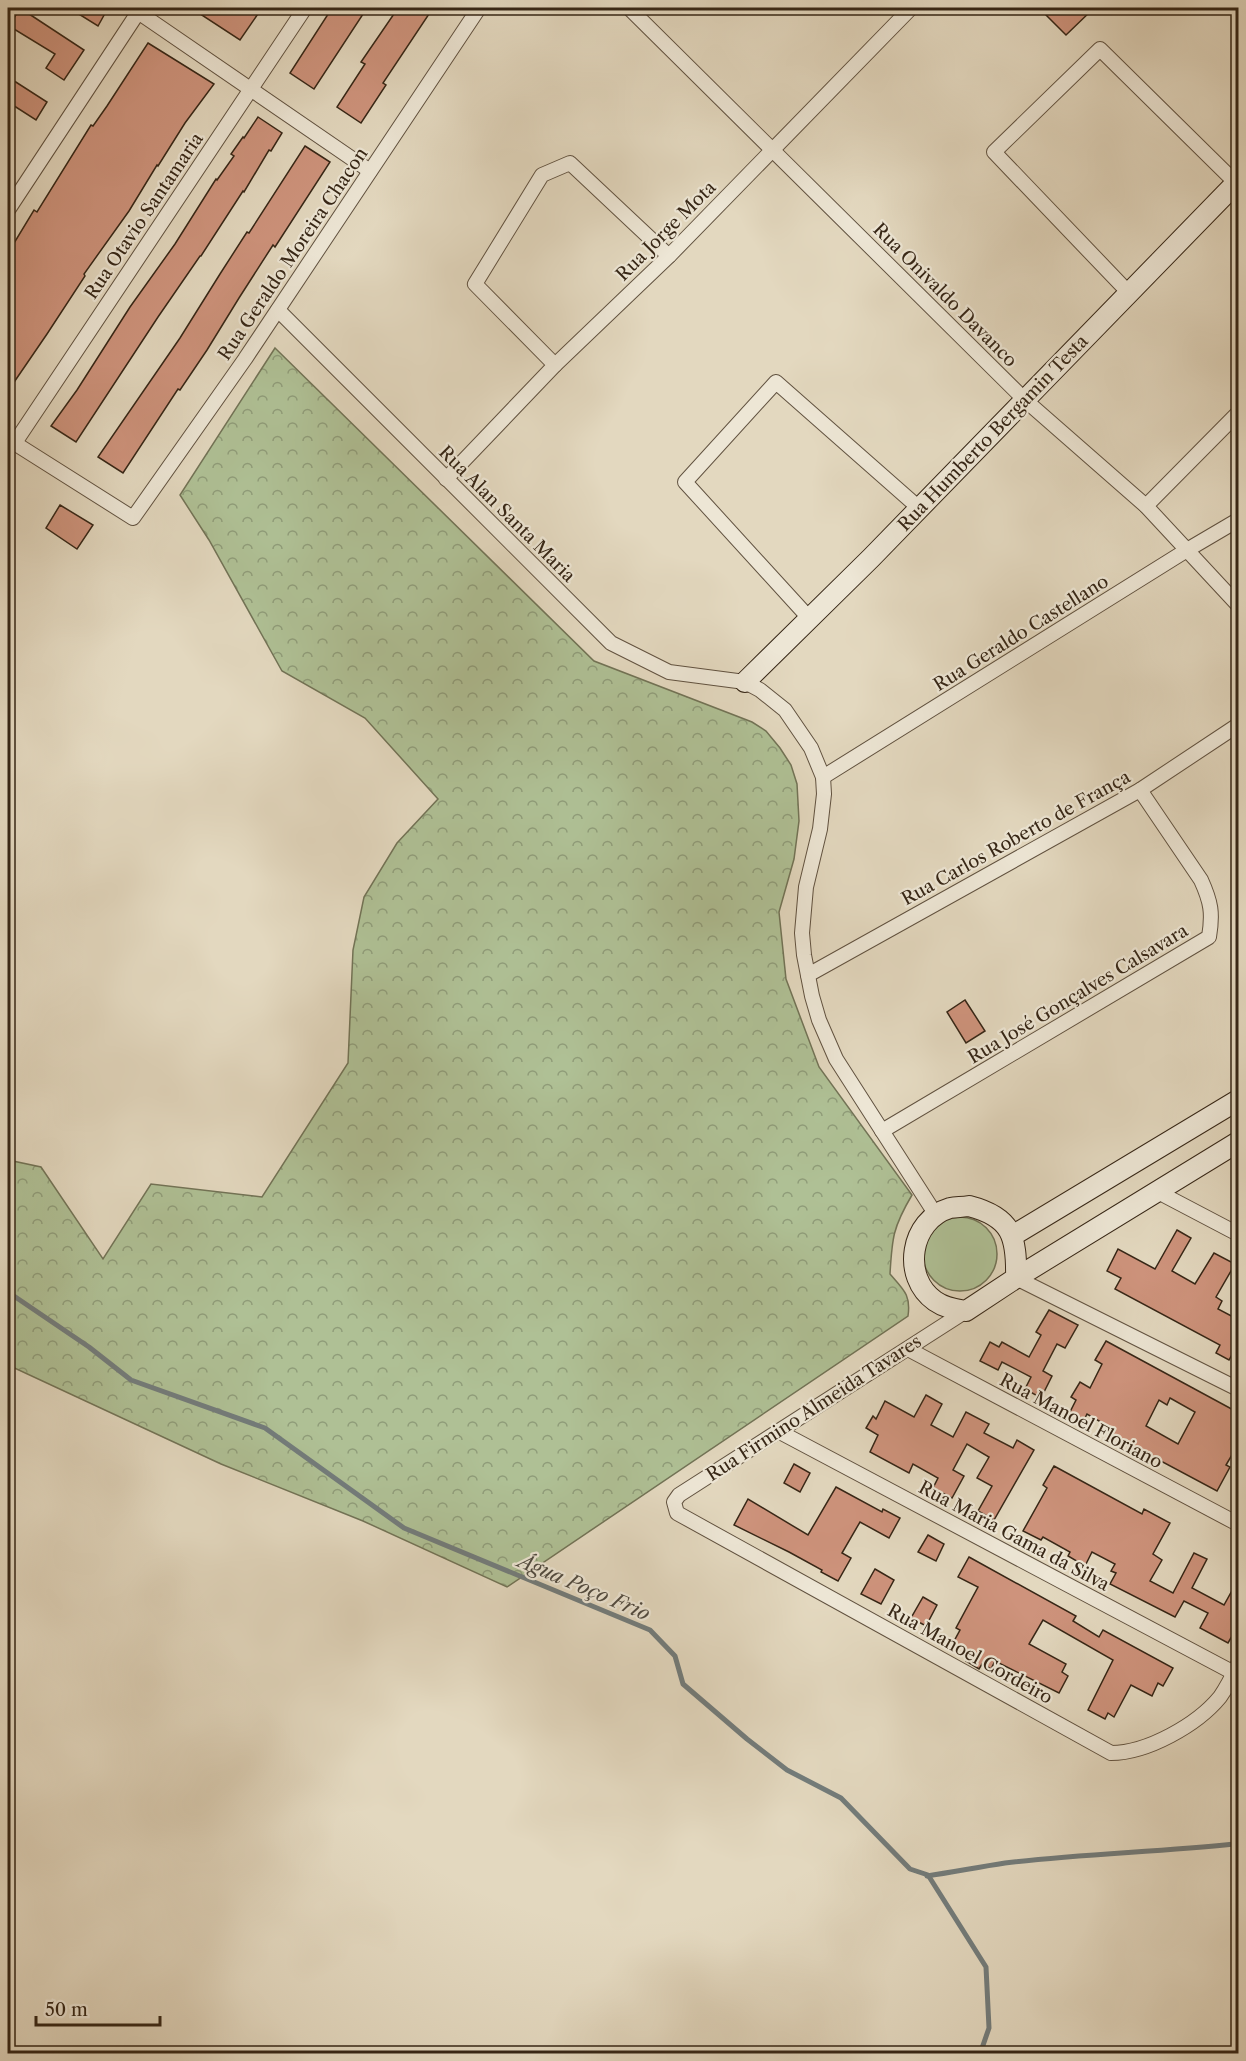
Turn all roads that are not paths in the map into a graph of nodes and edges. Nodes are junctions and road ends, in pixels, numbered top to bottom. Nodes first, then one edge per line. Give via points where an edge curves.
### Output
1 (305, 8) edge
2 (479, 8) edge
3 (629, 8) edge
4 (911, 8) edge
5 (140, 10) edge
6 (250, 89) junction
7 (772, 148) junction
8 (370, 171) junction
9 (1237, 182) edge
10 (8, 210) edge
11 (669, 256) junction
12 (1129, 293) junction
13 (278, 310) junction
14 (555, 365) junction
15 (1025, 400) junction
16 (1239, 413) edge
17 (11, 442) edge
18 (446, 479) junction
19 (1146, 506) junction
20 (920, 508) junction
21 (1239, 520) edge
22 (1187, 550) junction
23 (1239, 605) edge
24 (810, 619) junction
25 (745, 682) junction
26 (1239, 725) edge
27 (823, 777) junction
28 (1140, 790) junction
29 (808, 975) junction
30 (1239, 1100) edge
31 (882, 1131) junction
32 (1239, 1142) edge
33 (1158, 1192) junction
34 (936, 1215) junction
35 (1239, 1234) edge
36 (1012, 1236) junction
37 (1016, 1278) junction
38 (966, 1311) junction
39 (908, 1349) junction
40 (1239, 1389) edge
41 (778, 1431) junction
42 (677, 1513) joint
43 (1239, 1524) edge
44 (1236, 1669) edge

1 - 6 street, Rua Otavio Santamaria
2 - 8 street, Rua Geraldo Moreira Chacon
3 - 7 street, Rua Onivaldo Davanco
4 - 7 street, Rua Jorge Mota
5 - 6 street
5 - 10 street
6 - 8 street
6 - 17 street, Rua Otavio Santamaria
7 - 11 street, Rua Jorge Mota
7 - 15 street, Rua Onivaldo Davanco
8 - 13 street, Rua Geraldo Moreira Chacon
9 - 12 street, Rua Humberto Bergamin Testa
9 - 12 street via 1100,49 994,152
11 - 14 street, Rua Jorge Mota
11 - 14 street via 570,163 542,175 475,284
12 - 15 street, Rua Humberto Bergamin Testa
13 - 17 street, Rua Geraldo Moreira Chacon via 133,518
13 - 18 street, Rua Alan Santa Maria
14 - 18 street, Rua Jorge Mota
15 - 19 street, Rua Onivaldo Davanco
15 - 20 street, Rua Humberto Bergamin Testa
16 - 19 street
18 - 25 street, Rua Alan Santa Maria via 610,643 669,672
19 - 22 street, Rua Onivaldo Davanco
20 - 24 street, Rua Humberto Bergamin Testa
20 - 24 street via 776,382 685,482
21 - 22 street, Rua Geraldo Castellano
22 - 23 street, Rua Onivaldo Davanco
22 - 27 street, Rua Geraldo Castellano
24 - 25 street, Rua Humberto Bergamin Testa
25 - 27 street via 785,710 811,748
26 - 28 street, Rua Carlos Roberto de França
27 - 29 street via 820,829 803,910
28 - 29 street, Rua Carlos Roberto de França
28 - 31 street, Rua José Gonçalves Calsavara via 1201,880 1213,914 1209,937
29 - 31 street via 827,1040
30 - 36 street
31 - 34 street
32 - 33 street, Rua Firmino Almeida Tavares
33 - 35 street
33 - 37 street, Rua Firmino Almeida Tavares
34 - 36 street via 969,1206 987,1210 1002,1221
34 - 38 street via 916,1241 916,1274 935,1301
36 - 37 street via 1017,1250
37 - 38 street, Rua Firmino Almeida Tavares
37 - 40 street
38 - 39 street, Rua Firmino Almeida Tavares
39 - 41 street, Rua Firmino Almeida Tavares
39 - 43 street, Rua Manoel Floriano
41 - 42 street, Rua Firmino Almeida Tavares via 679,1495 674,1502
41 - 44 street, Rua Maria Gama da Silva
42 - 44 street, Rua Manoel Cordeiro via 1111,1753 1147,1746 1195,1719 1221,1696

